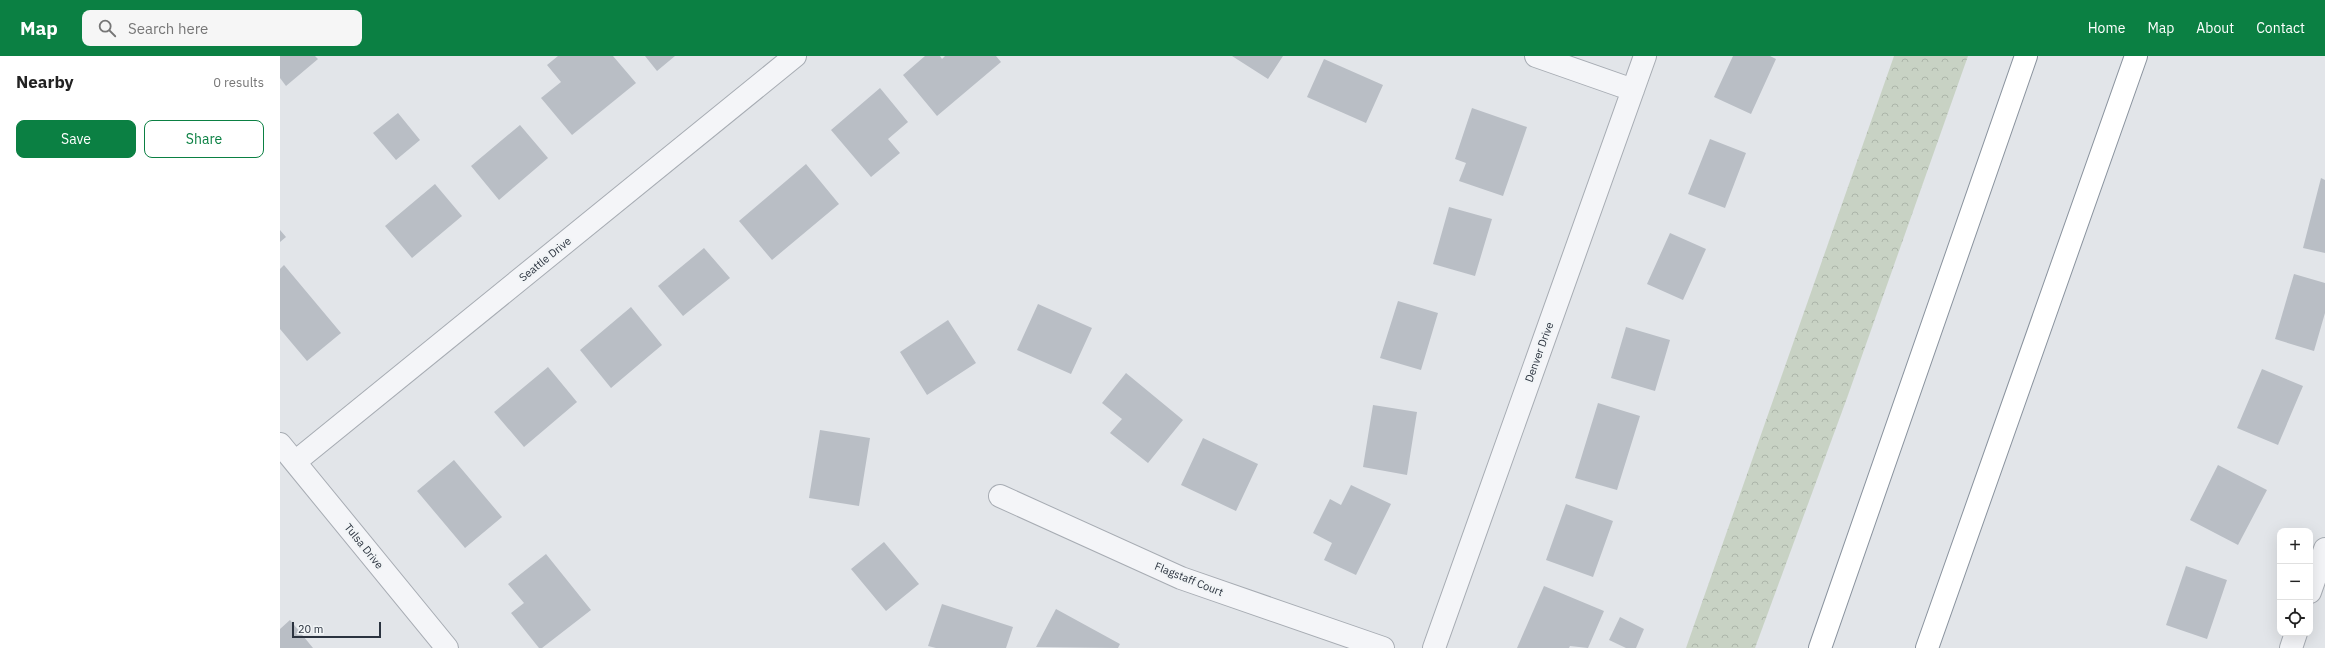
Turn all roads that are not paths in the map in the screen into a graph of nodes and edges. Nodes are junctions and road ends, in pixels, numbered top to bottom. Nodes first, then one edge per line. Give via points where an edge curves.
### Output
1 (795, 56) edge
2 (1536, 56) edge
3 (1645, 56) edge
4 (2026, 56) edge
5 (2136, 56) edge
6 (1633, 90) junction
7 (280, 444) edge
8 (295, 462) junction
9 (1000, 496) dead end
10 (2325, 549) edge
11 (2313, 583) edge
12 (2295, 636) edge
13 (1821, 642) edge
14 (447, 648) edge
15 (1383, 648) edge
16 (1434, 648) edge
17 (1927, 648) edge
18 (2291, 648) edge

1 - 8 street, Seattle Drive
2 - 6 street
3 - 6 street, Denver Drive
4 - 13 highway
5 - 17 highway
6 - 16 street, Denver Drive
7 - 8 street, Tulsa Drive
8 - 14 street, Tulsa Drive
9 - 15 street, Flagstaff Court via 1181,578
10 - 11 street
12 - 18 street

